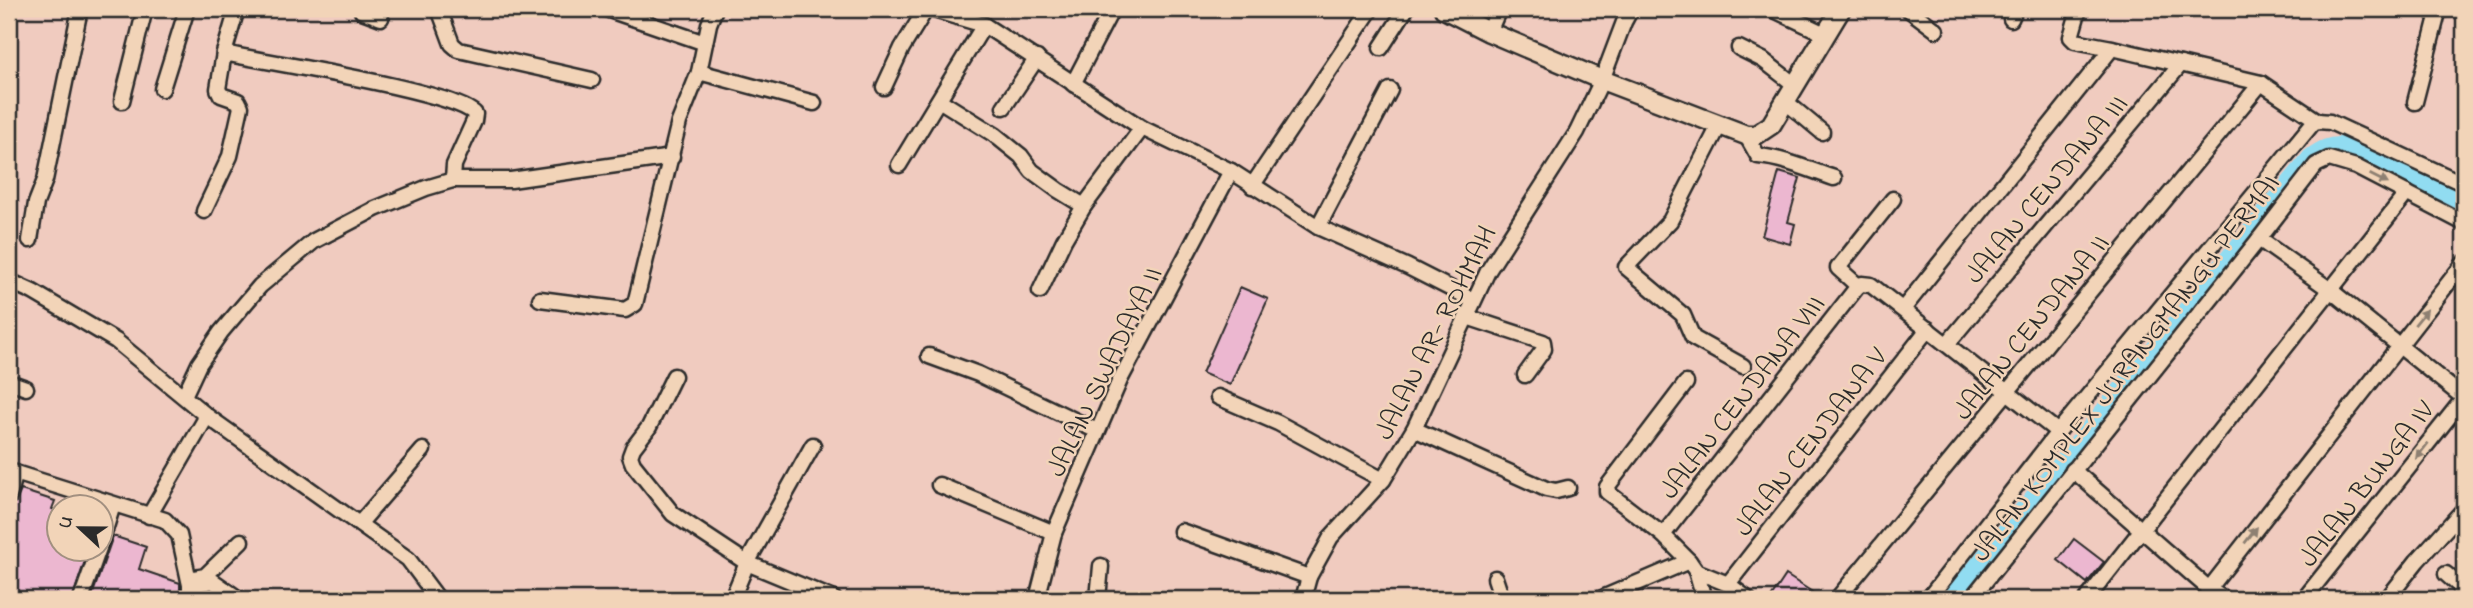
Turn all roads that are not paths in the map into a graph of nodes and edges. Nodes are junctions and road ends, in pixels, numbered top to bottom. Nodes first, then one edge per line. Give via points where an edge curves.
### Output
1 (80, 9) edge
2 (145, 9) edge
3 (187, 9) edge
4 (237, 9) edge
5 (362, 9) edge
6 (439, 9) edge
7 (606, 9) edge
8 (715, 9) edge
9 (928, 9) edge
10 (980, 9) edge
11 (1112, 9) edge
12 (1371, 9) edge
13 (1405, 9) edge
14 (1444, 9) edge
15 (1499, 9) edge
16 (1631, 9) edge
17 (1772, 9) edge
18 (1841, 9) edge
19 (1908, 9) edge
20 (2079, 9) edge
21 (2439, 9) edge
22 (381, 18) dead end
23 (978, 24) junction
24 (1936, 30) dead end
25 (1489, 32) junction
26 (1825, 34) junction
27 (705, 43) junction
28 (1381, 48) dead end
29 (1739, 48) dead end
30 (2112, 48) junction
31 (224, 53) junction
32 (1037, 58) junction
33 (2181, 64) junction
34 (699, 72) junction
35 (592, 80) dead end
36 (1602, 80) junction
37 (2261, 83) junction
38 (1073, 84) junction
39 (1795, 85) junction
40 (884, 87) dead end
41 (162, 89) dead end
42 (1390, 90) dead end
43 (939, 100) junction
44 (122, 101) dead end
45 (1786, 102) junction
46 (2414, 102) dead end
47 (814, 103) dead end
48 (1004, 107) dead end
49 (2318, 121) junction
50 (1720, 124) junction
51 (1142, 128) junction
52 (1822, 132) dead end
53 (1746, 135) junction
54 (672, 157) junction
55 (899, 165) dead end
56 (1231, 171) junction
57 (1834, 178) dead end
58 (453, 180) junction
59 (2464, 184) edge
60 (1252, 186) junction
61 (2407, 193) junction
62 (1893, 199) dead end
63 (1084, 205) junction
64 (204, 211) dead end
65 (2464, 223) edge
66 (1318, 228) junction
67 (2259, 239) junction
68 (30, 240) dead end
69 (2464, 263) edge
70 (9, 281) edge
71 (1858, 286) junction
72 (2329, 289) junction
73 (1040, 291) dead end
74 (540, 299) dead end
75 (1473, 300) junction
76 (1903, 309) junction
77 (1467, 317) junction
78 (1928, 329) junction
79 (1947, 344) junction
80 (2398, 346) junction
81 (929, 356) dead end
82 (1743, 366) dead end
83 (1525, 375) dead end
84 (674, 376) dead end
85 (9, 382) edge
86 (1686, 383) dead end
87 (26, 388) dead end
88 (2009, 392) junction
89 (184, 396) junction
90 (1218, 397) dead end
91 (2464, 398) edge
92 (207, 416) junction
93 (1415, 429) junction
94 (1097, 431) junction
95 (2058, 432) junction
96 (813, 445) dead end
97 (423, 450) dead end
98 (2073, 470) junction
99 (13, 472) edge
100 (1383, 480) junction
101 (939, 485) dead end
102 (1568, 488) dead end
103 (74, 492) edge
104 (9, 496) edge
105 (116, 506) edge
106 (2464, 509) edge
107 (149, 516) junction
108 (360, 523) junction
109 (2141, 530) junction
110 (1181, 531) dead end
111 (1054, 533) junction
112 (1662, 536) junction
113 (241, 541) dead end
114 (94, 562) edge
115 (747, 564) junction
116 (1101, 566) dead end
117 (1693, 566) junction
118 (2446, 574) dead end
119 (1309, 577) junction
120 (1495, 578) dead end
121 (1728, 584) junction
122 (190, 588) edge
123 (2464, 590) edge
124 (2207, 594) edge
125 (82, 599) edge
126 (239, 599) edge
127 (438, 599) edge
128 (732, 599) edge
129 (834, 599) edge
130 (1037, 599) edge
131 (1098, 599) edge
132 (1303, 599) edge
133 (1502, 599) edge
134 (1600, 599) edge
135 (1703, 599) edge
136 (1748, 599) edge
137 (1837, 599) edge
138 (1928, 599) edge
139 (1971, 599) edge
140 (2087, 599) edge
141 (2224, 599) edge
142 (2304, 599) edge
143 (2387, 599) edge

1 - 68 street
2 - 44 street
3 - 41 street
4 - 31 street
5 - 22 street
6 - 35 street via 452,44 459,50
7 - 27 street
8 - 27 street
9 - 23 street
9 - 40 street
10 - 23 street
11 - 38 street
12 - 60 street
13 - 28 street
14 - 25 street
15 - 25 street
16 - 36 street, JALAN AR- ROHMAH
17 - 26 street
18 - 26 street
19 - 24 street
20 - 30 street via 2071,39
21 - 46 street
23 - 32 street
23 - 43 street
25 - 36 street
26 - 39 street
27 - 34 street
29 - 39 street
30 - 33 street
30 - 76 street
31 - 58 street via 401,88 474,111
31 - 64 street via 218,89 241,107 230,156
32 - 38 street
32 - 48 street
33 - 37 street
33 - 79 street, JALAN CENDANA III
34 - 47 street
34 - 54 street via 679,122
36 - 50 street
36 - 75 street, JALAN AR- ROHMAH via 1577,131
37 - 49 street
37 - 88 street, JALAN CENDANA II
38 - 51 street
39 - 45 street
42 - 66 street
43 - 55 street
43 - 63 street via 995,135 1032,171
45 - 52 street
45 - 53 street via 1765,131
49 - 59 street via 2330,122
49 - 95 street, JALAN KOMPLEX JURANGMANGU PERMAI
50 - 53 street
50 - 82 street via 1670,221 1626,267 1683,315 1693,338
51 - 56 street
51 - 63 street
53 - 57 street via 1758,156 1778,158
54 - 58 street via 511,180
54 - 74 street via 635,304 625,310
56 - 60 street
56 - 94 street, JALAN SWADAYA II
58 - 89 street via 375,209 314,241 260,286 221,332
60 - 66 street
61 - 65 street
67 -> 61 street, JALAN KOMPLEX JURANGMANGU PERMAI via 2316,165 2326,159
61 - 72 street
62 - 71 street via 1839,268
63 - 73 street
66 - 75 street
67 - 72 street
67 - 98 street, JALAN KOMPLEX JURANGMANGU PERMAI
80 -> 69 street
70 - 89 street via 116,341
71 - 76 street, JALAN KOMPLEX JURANGMANGU PERMAI via 1871,285
71 - 112 street, JALAN CENDANA VIII
72 - 80 street
72 - 109 street
75 - 77 street, JALAN AR- ROHMAH
76 - 78 street, JALAN KOMPLEX JURANGMANGU PERMAI
77 - 83 street via 1543,342 1544,349
77 - 93 street, JALAN AR- ROHMAH
78 - 79 street, JALAN KOMPLEX JURANGMANGU PERMAI
78 - 121 street, JALAN CENDANA V
79 - 88 street, JALAN KOMPLEX JURANGMANGU PERMAI
80 - 91 street
124 -> 80 street
81 - 94 street via 978,374
84 - 115 street via 649,427 633,448 633,464 673,513
85 - 87 street
86 - 112 street via 1607,487 1609,495
88 - 95 street, JALAN KOMPLEX JURANGMANGU PERMAI
88 - 137 street, JALAN CENDANA II
89 - 92 street
90 - 100 street via 1278,423
91 -> 142 street, JALAN BUNGA IV
92 - 107 street
92 - 108 street
93 - 100 street, JALAN AR- ROHMAH
93 - 102 street via 1546,489
94 - 111 street, JALAN SWADAYA II
95 - 138 street, JALAN KOMPLEX JURANGMANGU PERMAI
96 - 115 street
97 - 108 street
98 - 109 street
98 - 139 street, JALAN KOMPLEX JURANGMANGU PERMAI
99 - 103 street
99 - 104 street
100 - 119 street, JALAN AR- ROHMAH via 1331,537
101 - 111 street
105 - 107 street
106 - 143 street
107 - 122 street via 176,529
108 - 127 street via 408,559
109 - 124 street
109 - 140 street
110 - 119 street
111 - 130 street, JALAN SWADAYA II
112 - 117 street
113 - 122 street
114 - 125 street
115 - 128 street
115 - 129 street
116 - 131 street
117 - 121 street
117 - 134 street
117 - 135 street
118 - 123 street
119 - 132 street, JALAN AR- ROHMAH
120 - 133 street
121 - 136 street
122 - 126 street via 213,581
124 - 141 street

